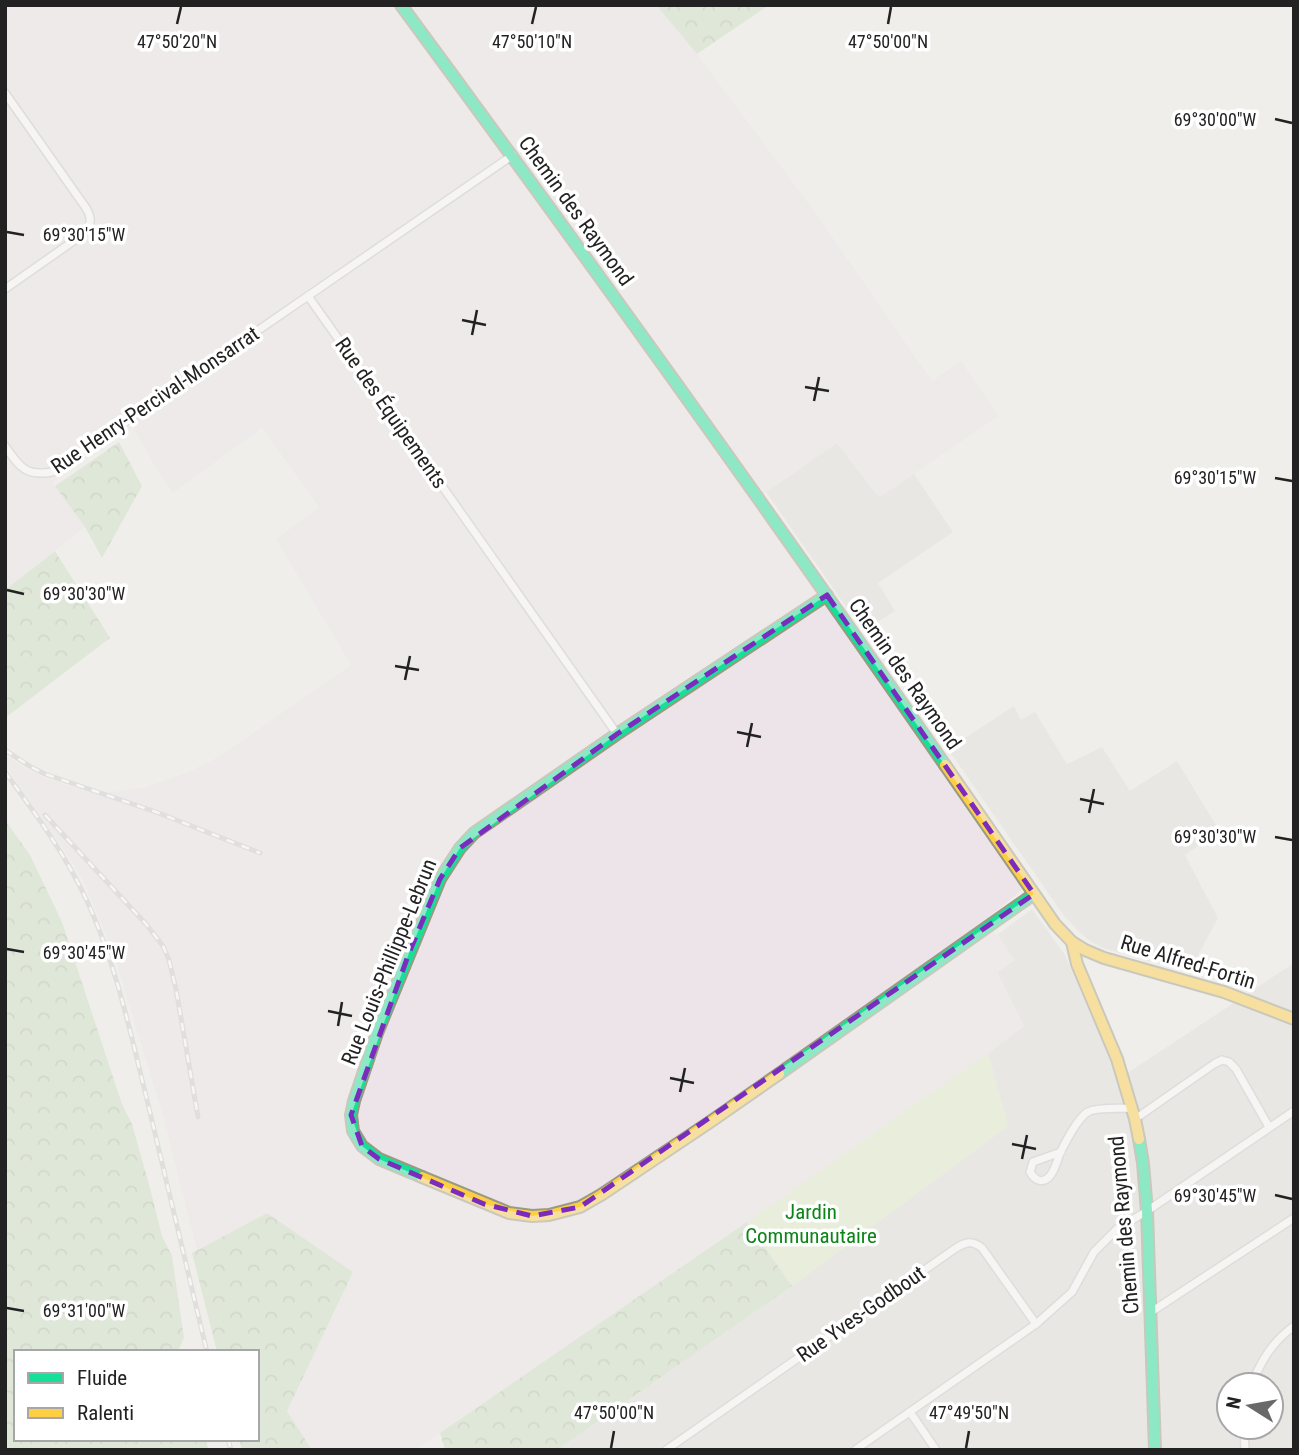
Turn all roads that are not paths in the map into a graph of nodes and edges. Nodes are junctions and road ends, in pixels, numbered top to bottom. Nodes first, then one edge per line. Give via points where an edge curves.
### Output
1 (401, 5) edge
2 (5, 93) edge
3 (513, 155) junction
4 (5, 289) edge
5 (308, 296) junction
6 (5, 446) edge
7 (827, 595) junction
8 (617, 734) junction
9 (1034, 894) junction
10 (1072, 942) junction
11 (1294, 1019) edge
12 (1294, 1111) edge
13 (1133, 1114) junction
14 (1269, 1127) junction
15 (1061, 1152) junction
16 (1147, 1211) junction
17 (1294, 1218) edge
18 (1151, 1312) junction
19 (1036, 1324) junction
20 (1294, 1326) edge
21 (1258, 1371) edge
22 (910, 1412) junction
23 (666, 1450) edge
24 (855, 1450) edge
25 (936, 1450) edge
26 (1155, 1450) edge

1 - 3 street, Chemin des Raymond
2 - 4 street via 86,208 91,222 82,235
3 - 5 street
3 - 7 street, Chemin des Raymond
5 - 6 street, Rue Henry-Percival-Monsarrat via 52,472 23,469
5 - 8 street, Rue des Équipements
7 - 8 street, Rue Louis-Phillippe-Lebrun
7 - 9 street, Chemin des Raymond
8 - 9 street, Rue Louis-Phillippe-Lebrun via 474,833 440,879 354,1101 353,1131 362,1146 379,1159 509,1213 549,1215 580,1207 710,1122
9 - 10 street, Chemin des Raymond
10 - 11 street, Rue Alfred-Fortin via 1104,958 1227,992
10 - 13 street, Chemin des Raymond
12 - 14 street
13 - 14 street via 1222,1060 1236,1069
13 - 15 street via 1087,1112
13 - 16 street, Chemin des Raymond
14 - 16 street
15 - 15 street via 1033,1162 1033,1177 1049,1177
16 - 18 street, Chemin des Raymond
16 - 19 street via 1117,1229 1094,1252 1072,1292
17 - 18 street
18 - 26 street, Chemin des Raymond
19 - 22 street
19 - 23 street, Rue Yves-Godbout via 982,1248 966,1242
20 - 21 street via 1266,1354
22 - 24 street
22 - 25 street

